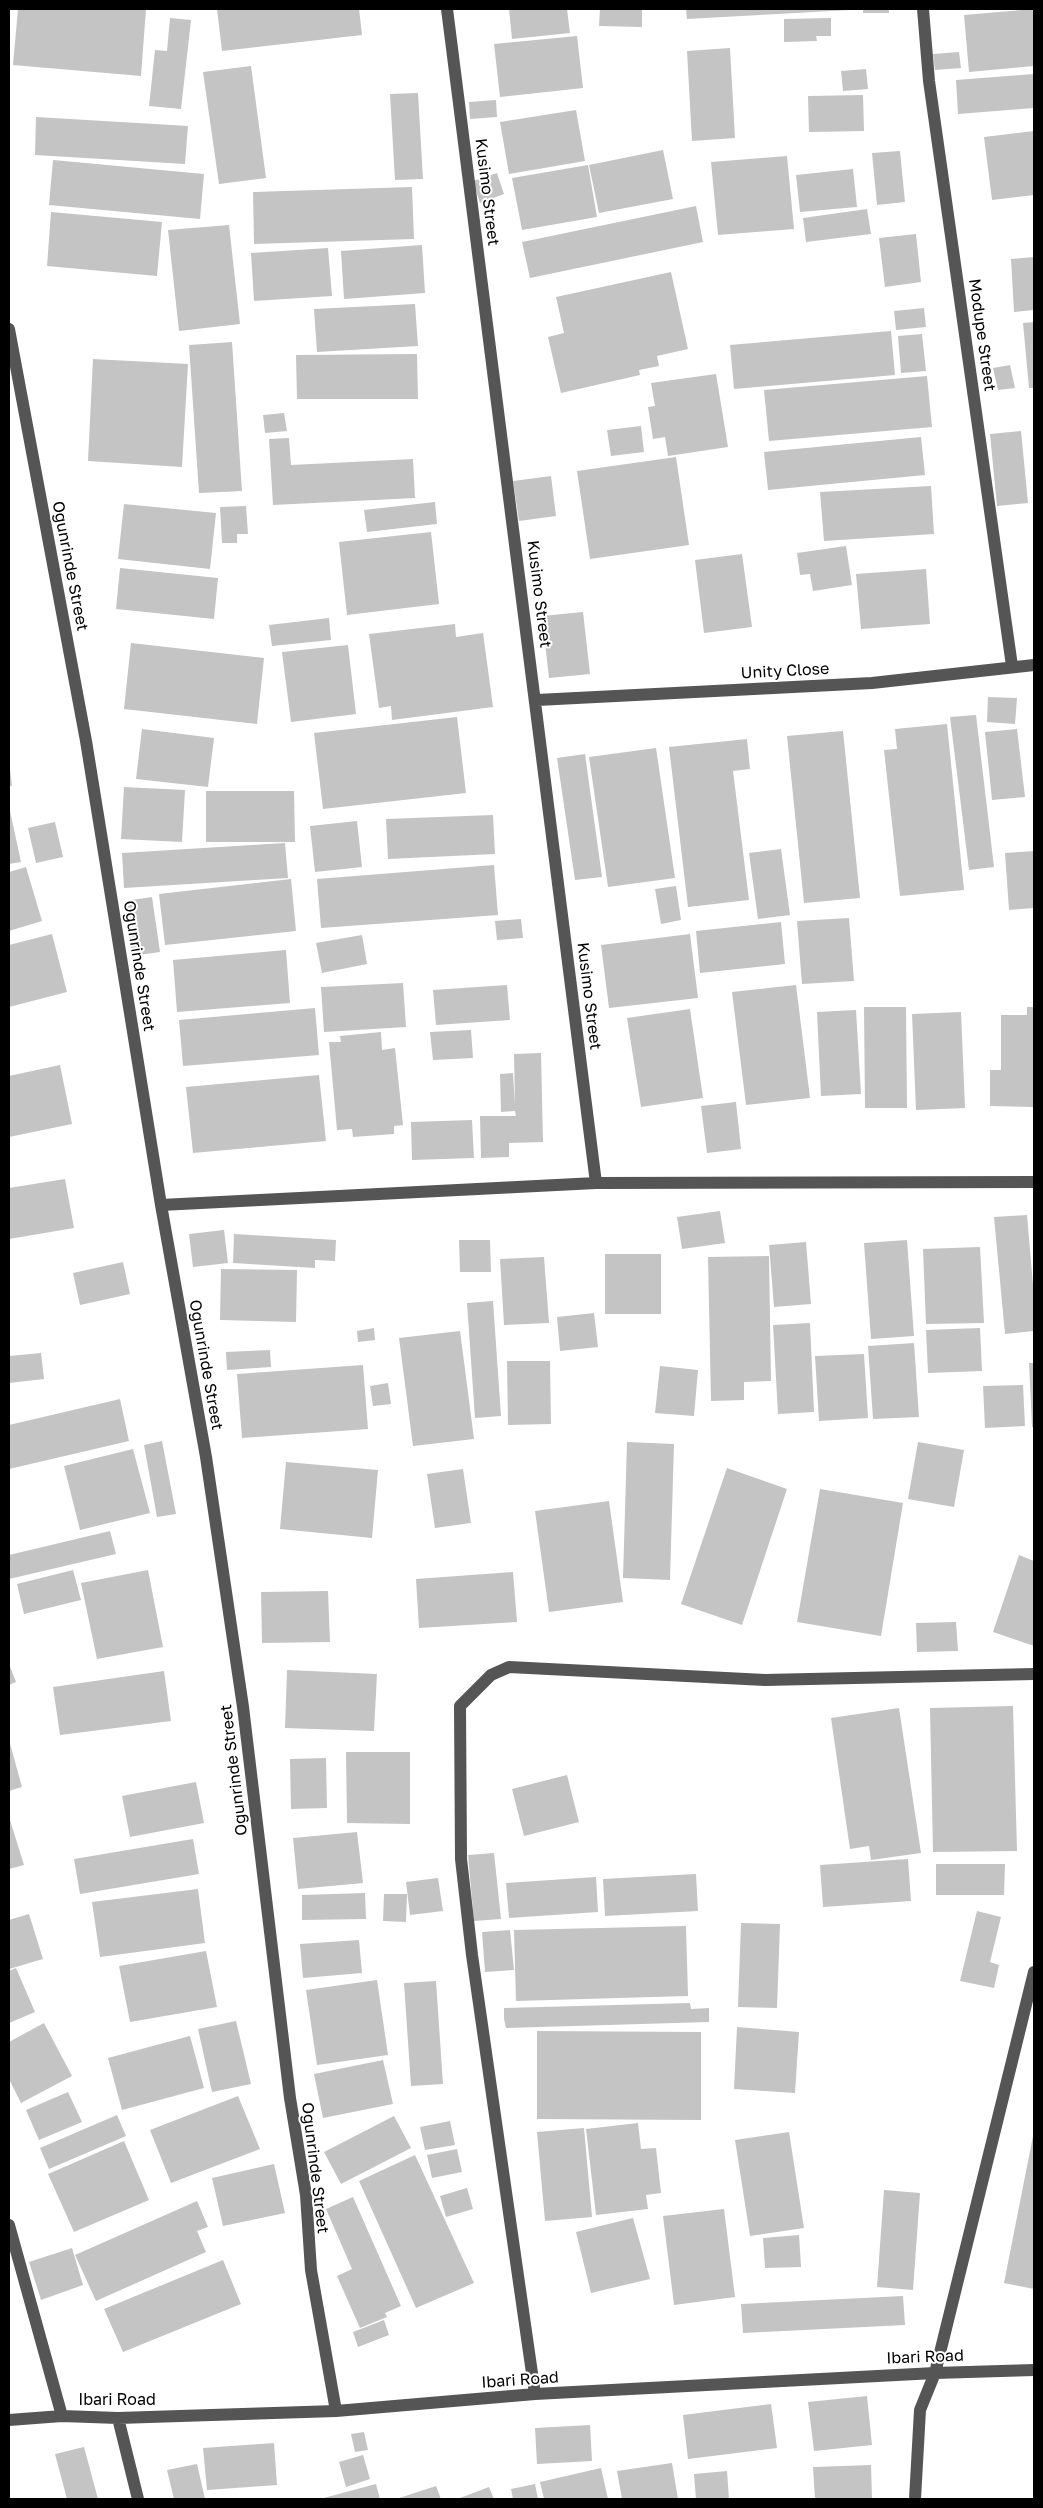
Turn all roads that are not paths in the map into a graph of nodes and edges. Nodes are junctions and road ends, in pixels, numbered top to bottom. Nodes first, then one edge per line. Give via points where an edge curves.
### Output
1 (447, 9) edge
2 (924, 9) edge
3 (9, 329) edge
4 (1034, 665) edge
5 (1012, 666) junction
6 (536, 700) junction
7 (1034, 1182) edge
8 (596, 1183) junction
9 (161, 1205) junction
10 (1034, 1674) edge
11 (1034, 1972) edge
12 (9, 2225) edge
13 (1034, 2370) edge
14 (935, 2372) junction
15 (535, 2394) junction
16 (336, 2411) junction
17 (62, 2416) junction
18 (118, 2418) junction
19 (9, 2420) edge
20 (138, 2499) edge
21 (915, 2499) edge

1 - 6 street, Kusimo Street
2 - 5 street, Modupe Street via 929,81
3 - 9 street, Ogunrinde Street via 86,741
4 - 5 street, Unity Close
5 - 6 street, Unity Close via 872,683
6 - 8 street, Kusimo Street
7 - 8 street
8 - 9 street
9 - 16 street, Ogunrinde Street via 206,1457 244,1707 289,2088 306,2195 311,2270
10 - 15 street via 765,1680 509,1667 491,1675 460,1706 461,1859
11 - 14 street
12 - 17 street
13 - 14 street, Ibari Road
14 - 15 street, Ibari Road
14 - 21 street via 920,2410
15 - 16 street, Ibari Road
16 - 18 street, Ibari Road
17 - 18 street, Ibari Road
17 - 19 street, Ibari Road
18 - 20 street

